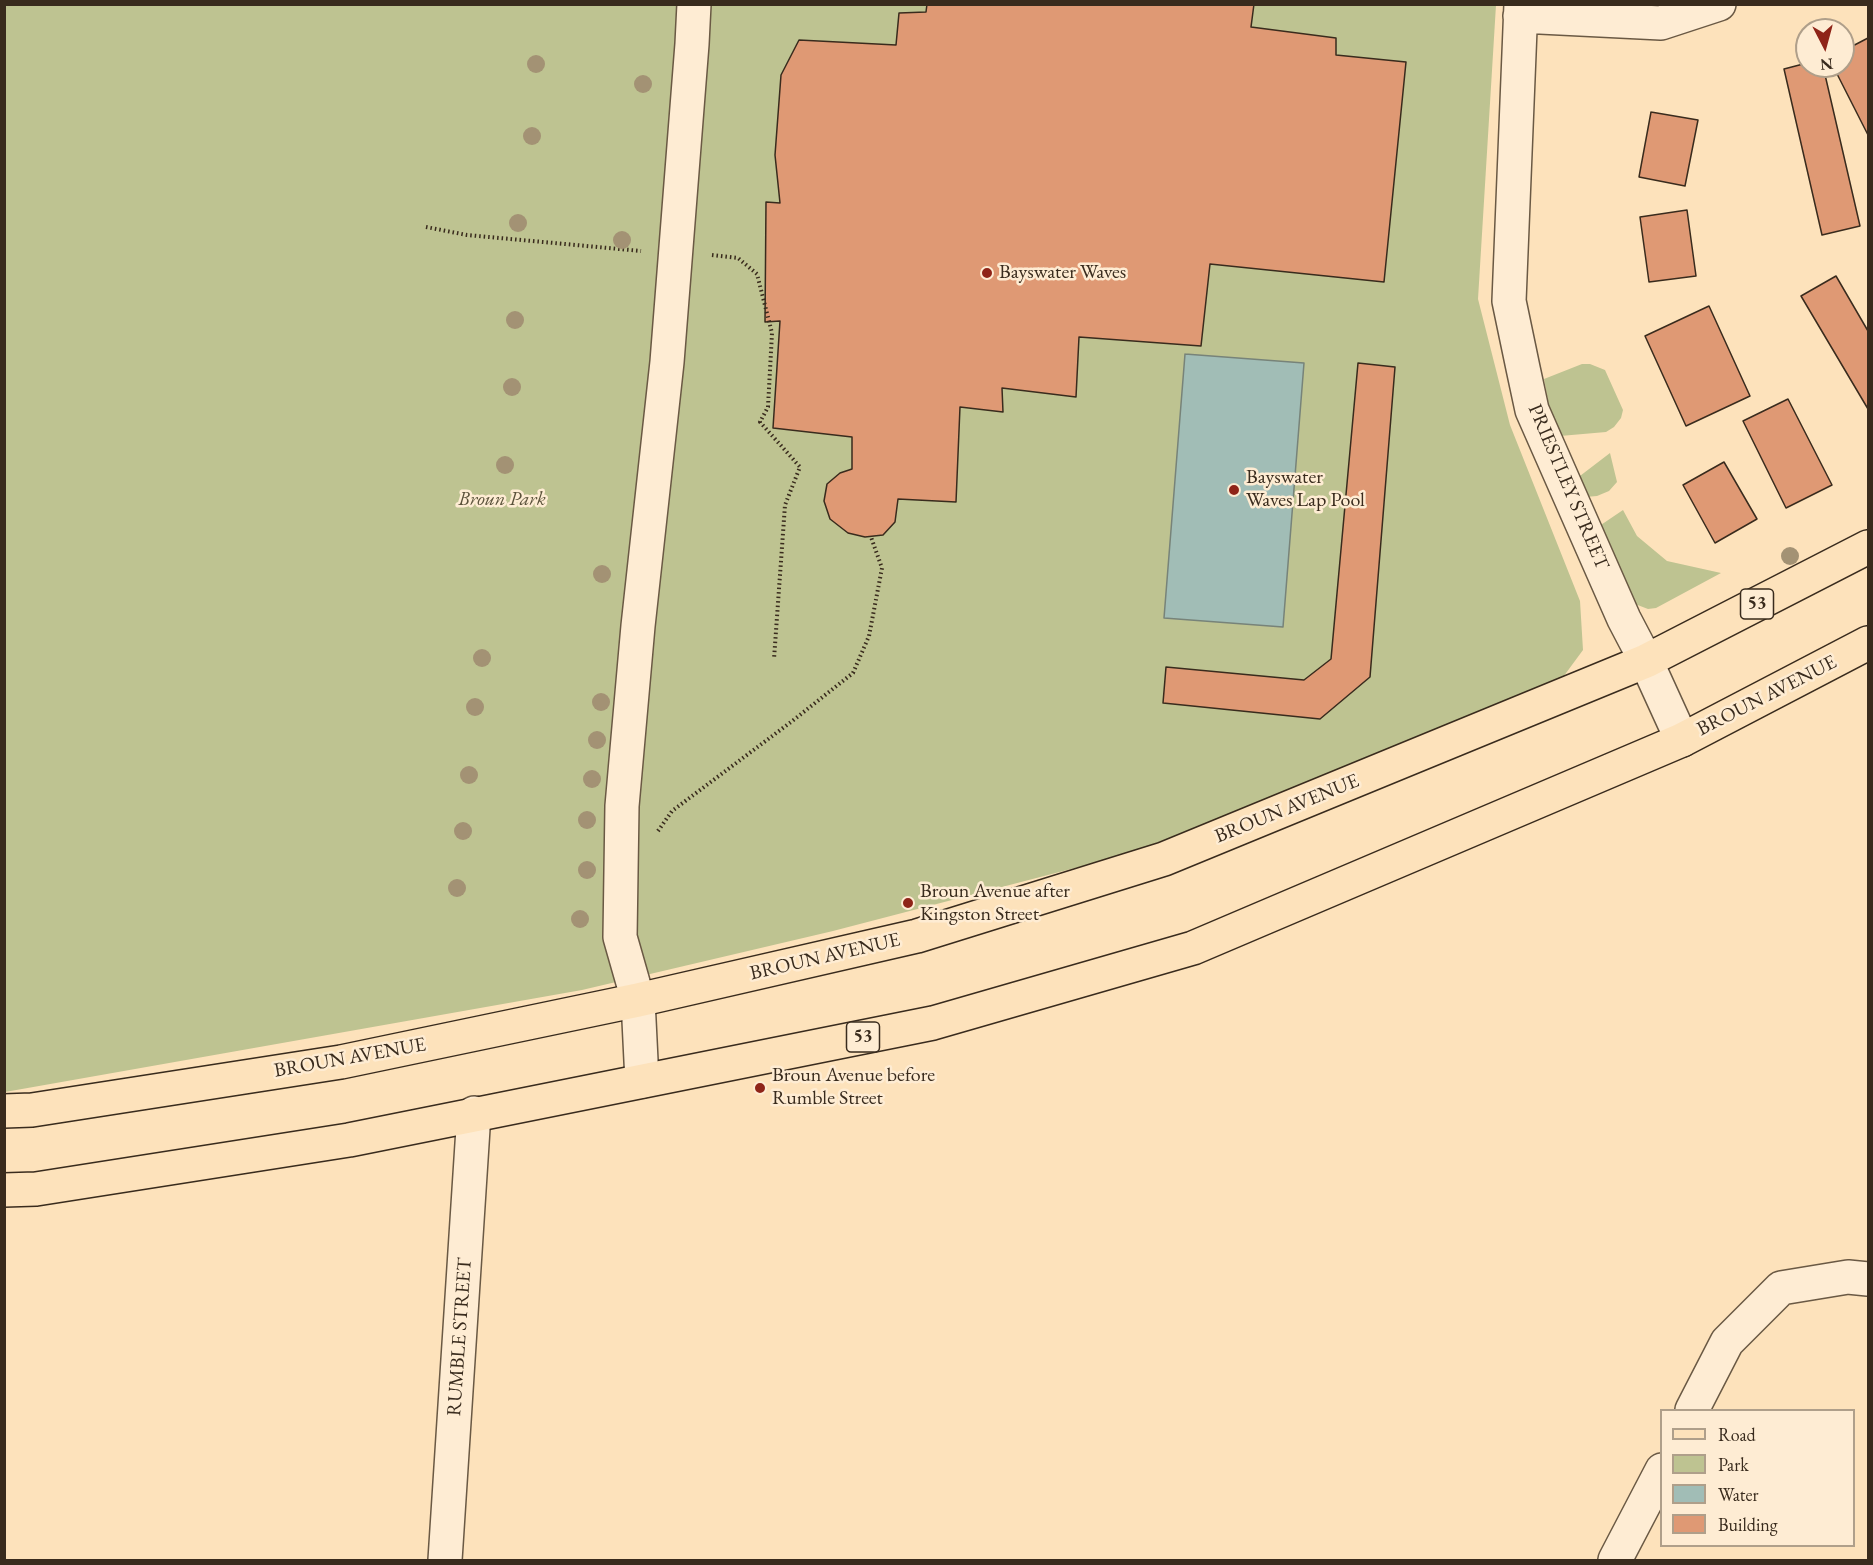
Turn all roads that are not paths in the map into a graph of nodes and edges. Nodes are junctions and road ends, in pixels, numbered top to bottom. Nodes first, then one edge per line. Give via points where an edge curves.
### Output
1 (694, 4) edge
2 (1719, 4) edge
3 (1521, 10) edge
4 (1869, 547) edge
5 (1869, 643) edge
6 (1646, 662) junction
7 (1682, 740) junction
8 (638, 1000) junction
9 (642, 1081) junction
10 (4, 1111) edge
11 (474, 1113) junction
12 (4, 1190) edge
13 (1869, 1279) edge
14 (1693, 1409) edge
15 (1660, 1474) edge
16 (445, 1560) edge
17 (1615, 1560) edge

1 - 8 street via 667,362 622,806 620,937
2 - 3 street via 1661,23
3 - 6 street, PRIESTLEY STREET via 1509,301 1532,410
4 - 6 main road, BROUN AVENUE / 53
5 - 7 main road, BROUN AVENUE / 53
6 - 7 street, PRIESTLEY STREET
6 - 8 main road, BROUN AVENUE / 53 via 1164,859 917,936
7 - 9 main road, BROUN AVENUE / 53 via 1193,948 933,1023
8 - 9 street
8 - 10 main road, BROUN AVENUE / 53 via 341,1062 32,1110
9 - 11 main road, BROUN AVENUE / 53
11 - 12 main road, BROUN AVENUE / 53 via 349,1140 36,1189
11 - 16 street, RUMBLE STREET
13 - 14 street via 1848,1277 1781,1287 1727,1342
15 - 17 street

